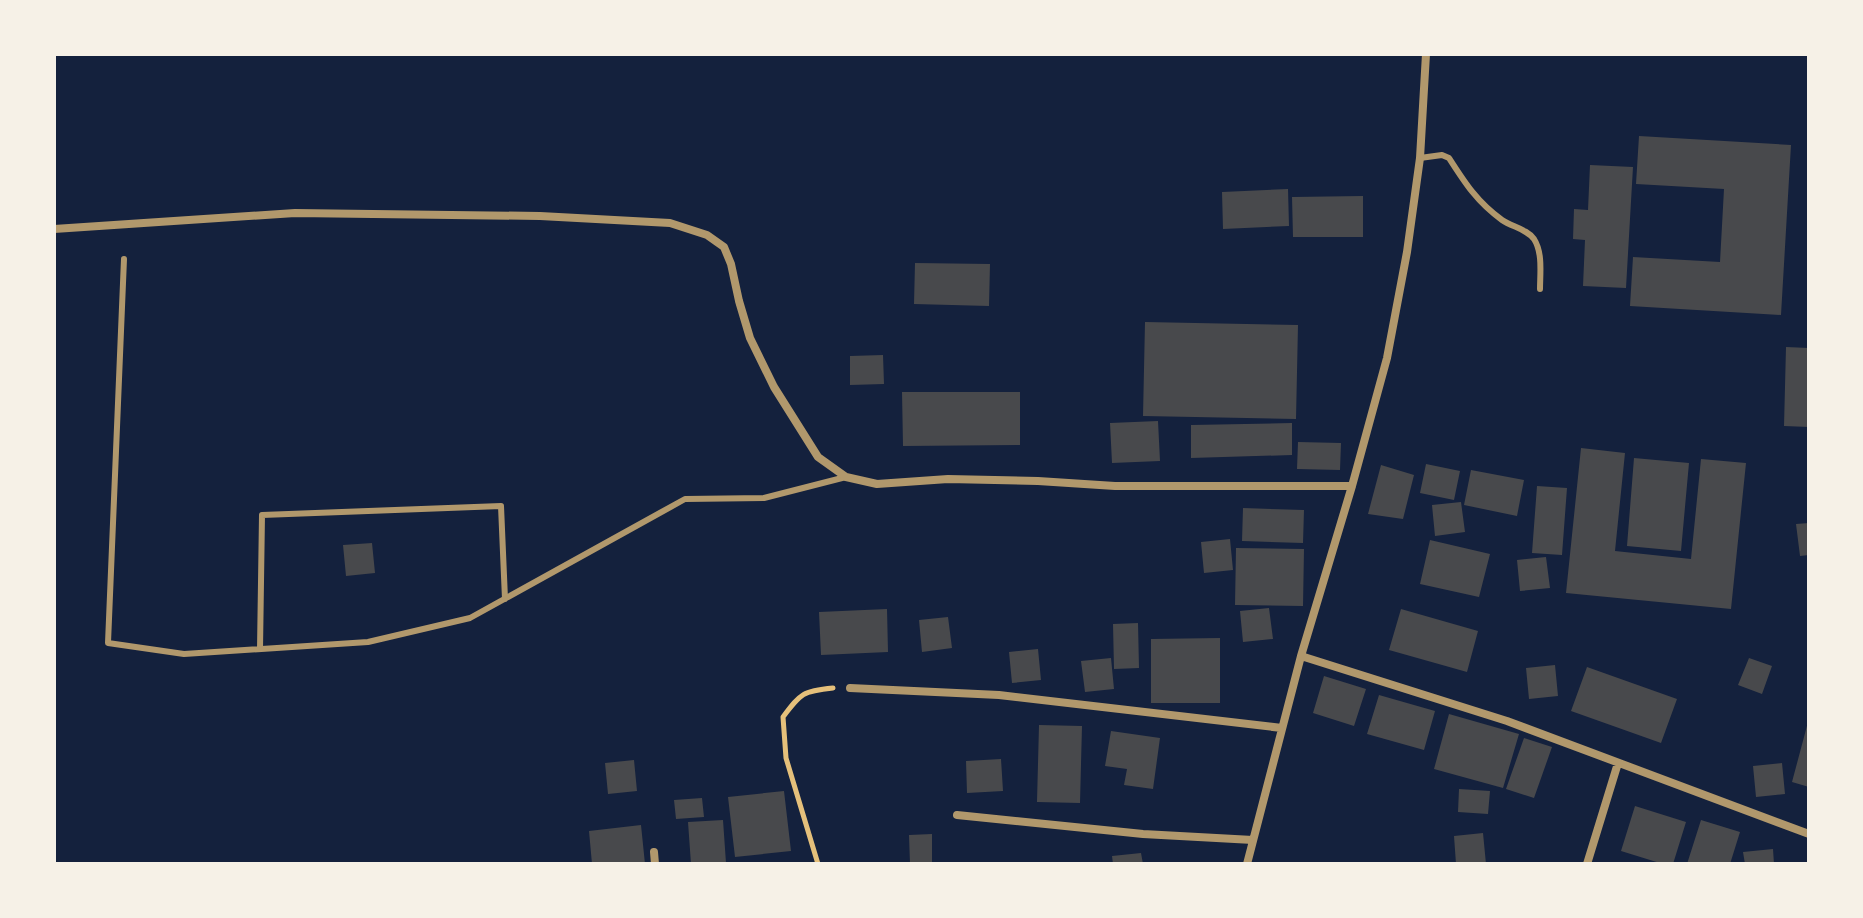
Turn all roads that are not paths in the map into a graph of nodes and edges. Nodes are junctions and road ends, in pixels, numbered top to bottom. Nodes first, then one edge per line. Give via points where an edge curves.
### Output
1 (1426, 54) edge
2 (1420, 158) junction
3 (54, 229) edge
4 (124, 259) dead end
5 (1540, 289) dead end
6 (846, 477) junction
7 (1352, 486) junction
8 (505, 599) junction
9 (260, 649) junction
10 (1301, 656) junction
11 (850, 688) road end
12 (1282, 728) junction
13 (1618, 763) junction
14 (957, 815) dead end
15 (1809, 834) edge
16 (1253, 840) junction
17 (654, 852) dead end
18 (655, 864) edge
19 (1247, 864) edge
20 (1587, 864) edge

1 - 2 street
2 - 5 lane via 1449,158 1474,196 1534,239 1540,255
2 - 7 street via 1387,358
3 - 6 street via 295,213 670,223 707,235 724,247 750,338 774,387 818,457
4 - 9 lane via 108,643 184,654
6 - 7 street via 877,484 948,479 1115,486
6 - 8 lane via 764,498 685,499
7 - 10 street
8 - 9 lane via 470,618 368,642
8 - 9 lane via 501,506 262,515
10 - 12 street
10 - 13 street via 1507,721
11 - 12 street via 999,695
12 - 16 street
13 - 15 street
13 - 20 street
14 - 16 street
16 - 19 street
17 - 18 street

